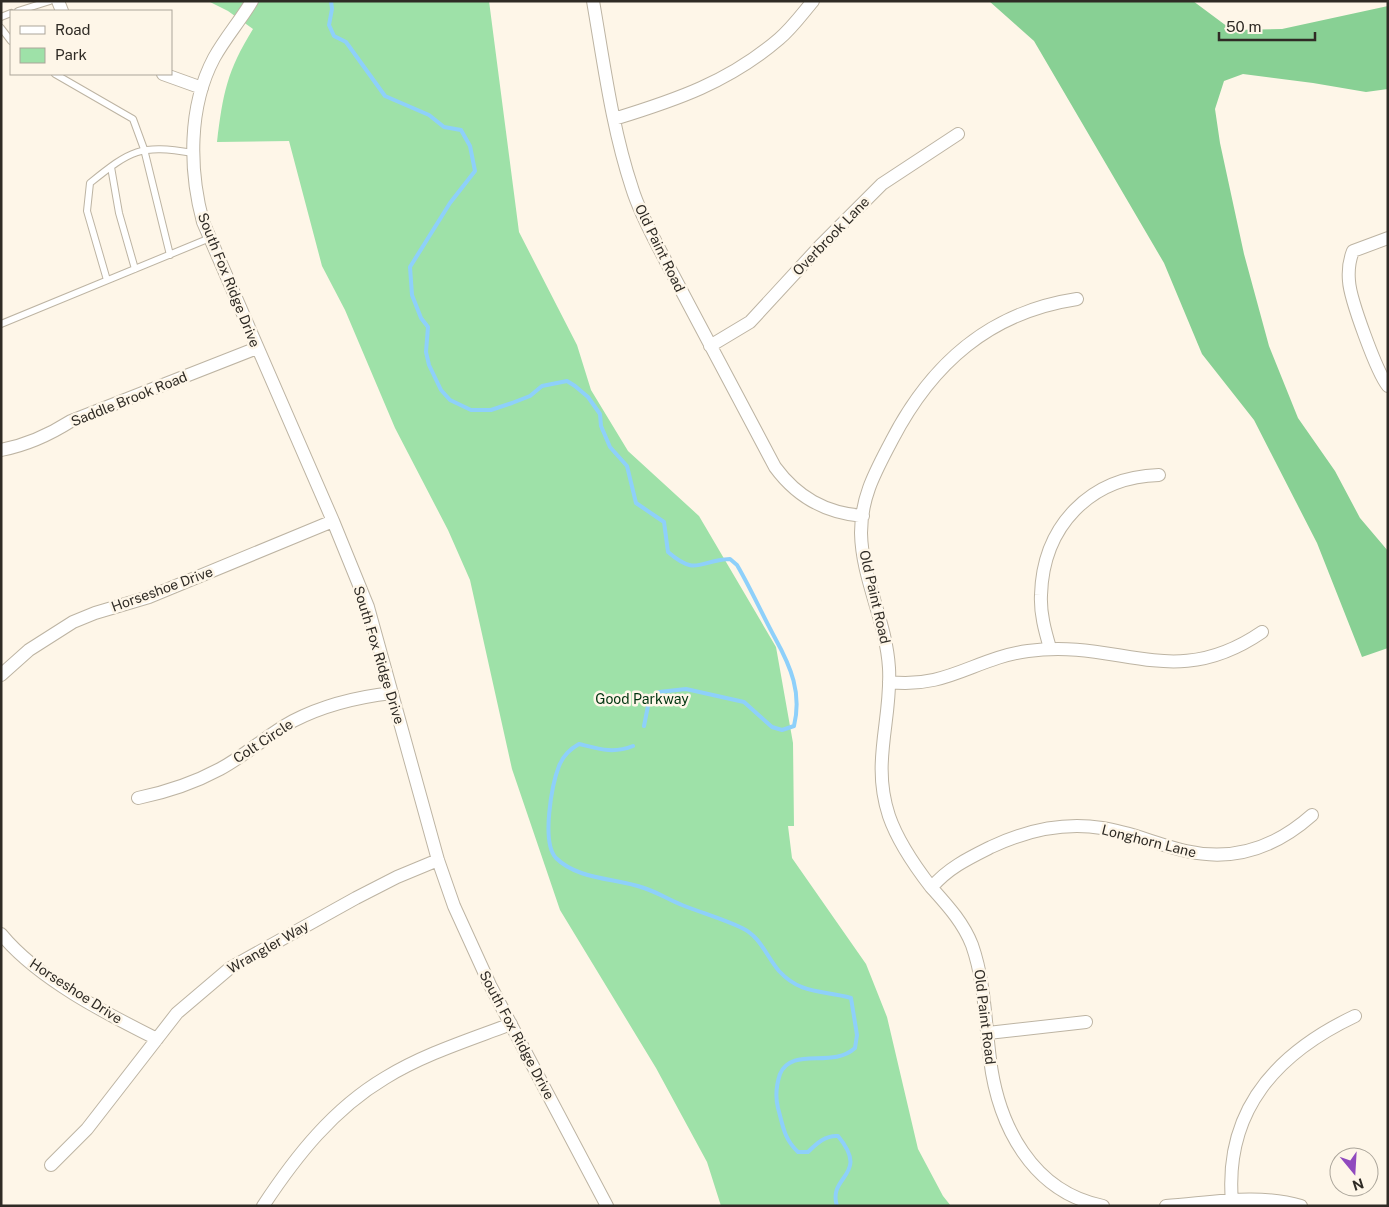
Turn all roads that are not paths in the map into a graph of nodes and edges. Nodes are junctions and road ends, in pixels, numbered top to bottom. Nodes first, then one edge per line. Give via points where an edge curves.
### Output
1 (50, 1) edge
2 (252, 1) edge
3 (593, 1) edge
4 (813, 1) edge
5 (21, 10) edge
6 (1, 28) edge
7 (10, 40) edge
8 (57, 75) edge
9 (166, 75) edge
10 (202, 88) junction
11 (614, 119) junction
12 (958, 134) dead end
13 (144, 149) junction
14 (193, 152) junction
15 (111, 167) junction
16 (210, 238) junction
17 (1388, 238) edge
18 (170, 255) junction
19 (135, 269) junction
20 (107, 280) junction
21 (1077, 298) dead end
22 (1, 324) edge
23 (710, 346) junction
24 (256, 348) junction
25 (1388, 386) edge
26 (1, 450) edge
27 (1159, 475) dead end
28 (863, 516) junction
29 (333, 521) junction
30 (1262, 632) dead end
31 (1050, 648) junction
32 (1, 675) edge
33 (889, 682) junction
34 (392, 693) junction
35 (138, 798) dead end
36 (1312, 815) dead end
37 (438, 860) junction
38 (932, 887) junction
39 (1, 934) edge
40 (1356, 1016) dead end
41 (1086, 1022) dead end
42 (511, 1024) junction
43 (988, 1033) junction
44 (157, 1039) junction
45 (51, 1165) dead end
46 (1232, 1202) junction
47 (263, 1206) edge
48 (606, 1206) edge
49 (1103, 1206) edge
50 (1166, 1206) edge
51 (1301, 1206) edge

1 - 5 lane
2 - 10 street, South Fox Ridge Drive via 213,60
3 - 11 street, Old Paint Road
4 - 11 street via 781,38 736,71 686,96
6 - 7 lane
8 - 13 lane via 133,119
9 - 10 street
10 - 14 street, South Fox Ridge Drive
11 - 23 street, Old Paint Road via 644,221
12 - 23 street, Overbrook Lane via 882,184 750,322
13 - 14 lane via 160,147
13 - 15 lane via 118,160
13 - 18 lane
14 - 16 street, South Fox Ridge Drive via 196,198
15 - 19 lane via 119,213
15 - 20 lane via 90,183 87,211
16 - 18 lane
16 - 24 street, South Fox Ridge Drive
17 - 25 street via 1353,251 1349,260 1349,283 1368,346
18 - 19 lane
19 - 20 lane
20 - 22 lane
21 - 28 street via 1012,316 980,335 936,373 902,419 879,463 870,484
23 - 28 street, Old Paint Road via 785,480 814,503 830,510
24 - 26 street, Saddle Brook Road via 71,421 28,444
24 - 29 street, South Fox Ridge Drive
27 - 31 street via 1122,480 1104,487 1077,507 1057,536 1048,554 1041,596
28 - 33 street, Old Paint Road via 863,558 886,642
29 - 32 street, Horseshoe Drive via 149,597 73,622 29,650
29 - 34 street, South Fox Ridge Drive via 368,607
30 - 31 street via 1229,652 1183,662
31 - 33 street via 1000,657 938,680
33 - 38 street, Old Paint Road via 881,747 884,795 898,838
34 - 35 street, Colt Circle via 353,699 319,710 294,721 220,769 165,792
34 - 37 street, South Fox Ridge Drive
36 - 38 street, Longhorn Lane via 1282,839 1263,847 1225,855 1185,851 1100,828 1050,828 1005,841 964,861
37 - 42 street, South Fox Ridge Drive via 471,946
37 - 44 street, Wrangler Way via 356,898 230,968 177,1013
38 - 43 street, Old Paint Road via 959,920 970,941 982,985
39 - 44 street, Horseshoe Drive via 17,952 60,984 104,1013
40 - 46 street via 1308,1041 1288,1057 1256,1094 1236,1140 1230,1174
41 - 43 street
42 - 47 street via 418,1061 361,1094 316,1135
42 - 48 street, South Fox Ridge Drive
43 - 49 street, Old Paint Road via 994,1084 1003,1113 1024,1156 1054,1186
44 - 45 street, Wrangler Way via 87,1129
46 - 50 street
46 - 51 street via 1274,1200

